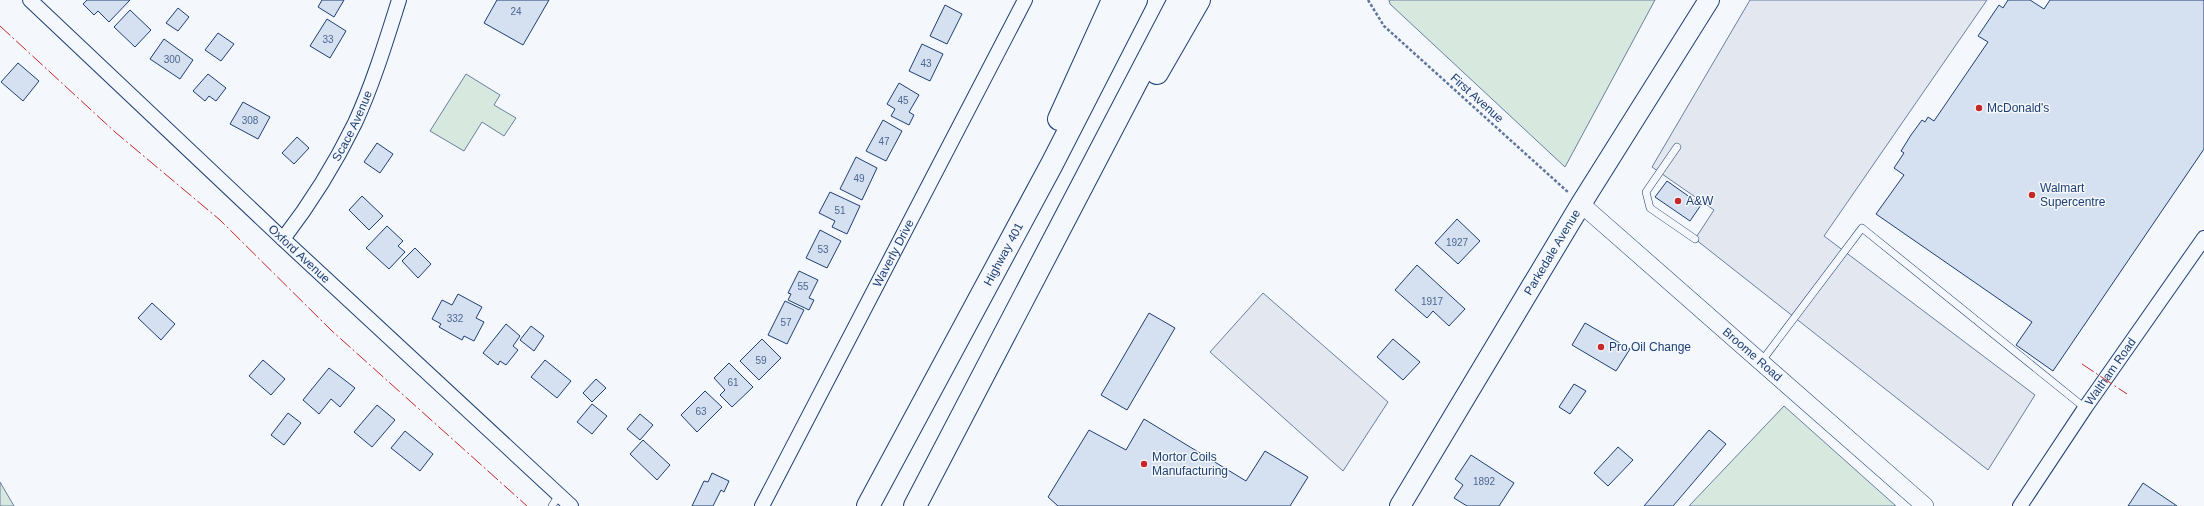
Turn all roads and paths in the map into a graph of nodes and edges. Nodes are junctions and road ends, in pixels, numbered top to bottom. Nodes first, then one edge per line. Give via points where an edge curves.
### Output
1 (30, 0) edge
2 (399, 0) edge
3 (1025, 0) edge
4 (1113, 0) edge
5 (1136, 0) edge
6 (1179, 0) edge
7 (1199, 0) edge
8 (1368, 0) edge
9 (1708, 0) edge
10 (1123, 108) junction
11 (1677, 147) dead end
12 (1052, 164) junction
13 (1581, 204) junction
14 (2204, 238) edge
15 (1695, 239) dead end
16 (283, 240) junction
17 (1761, 362) junction
18 (2085, 408) junction
19 (555, 500) edge
20 (571, 506) edge
21 (762, 506) edge
22 (868, 506) edge
23 (915, 506) edge
24 (1400, 506) edge
25 (1924, 506) edge
26 (2020, 506) edge

1 - 16 street, Oxford Avenue
2 - 16 street, Scace Avenue via 382,54 355,122 308,205
3 - 21 street, Waverly Drive
4 - 12 highway via 1059,120
5 - 12 highway, Highway 401
6 - 10 highway
7 - 10 highway via 1154,77
8 - 13 path, First Avenue via 1384,26
9 - 13 main road, Parkedale Avenue
10 - 23 highway
11 - 15 lane via 1646,192 1650,208
12 - 22 highway, Highway 401
13 - 17 street, Broome Road
13 - 24 main road, Parkedale Avenue
14 - 18 street, Waltham Road
16 - 19 street, Oxford Avenue
17 - 18 lane via 1862,228
17 - 25 street, Broome Road
18 - 26 street, Waltham Road
19 - 20 street, Oxford Avenue

